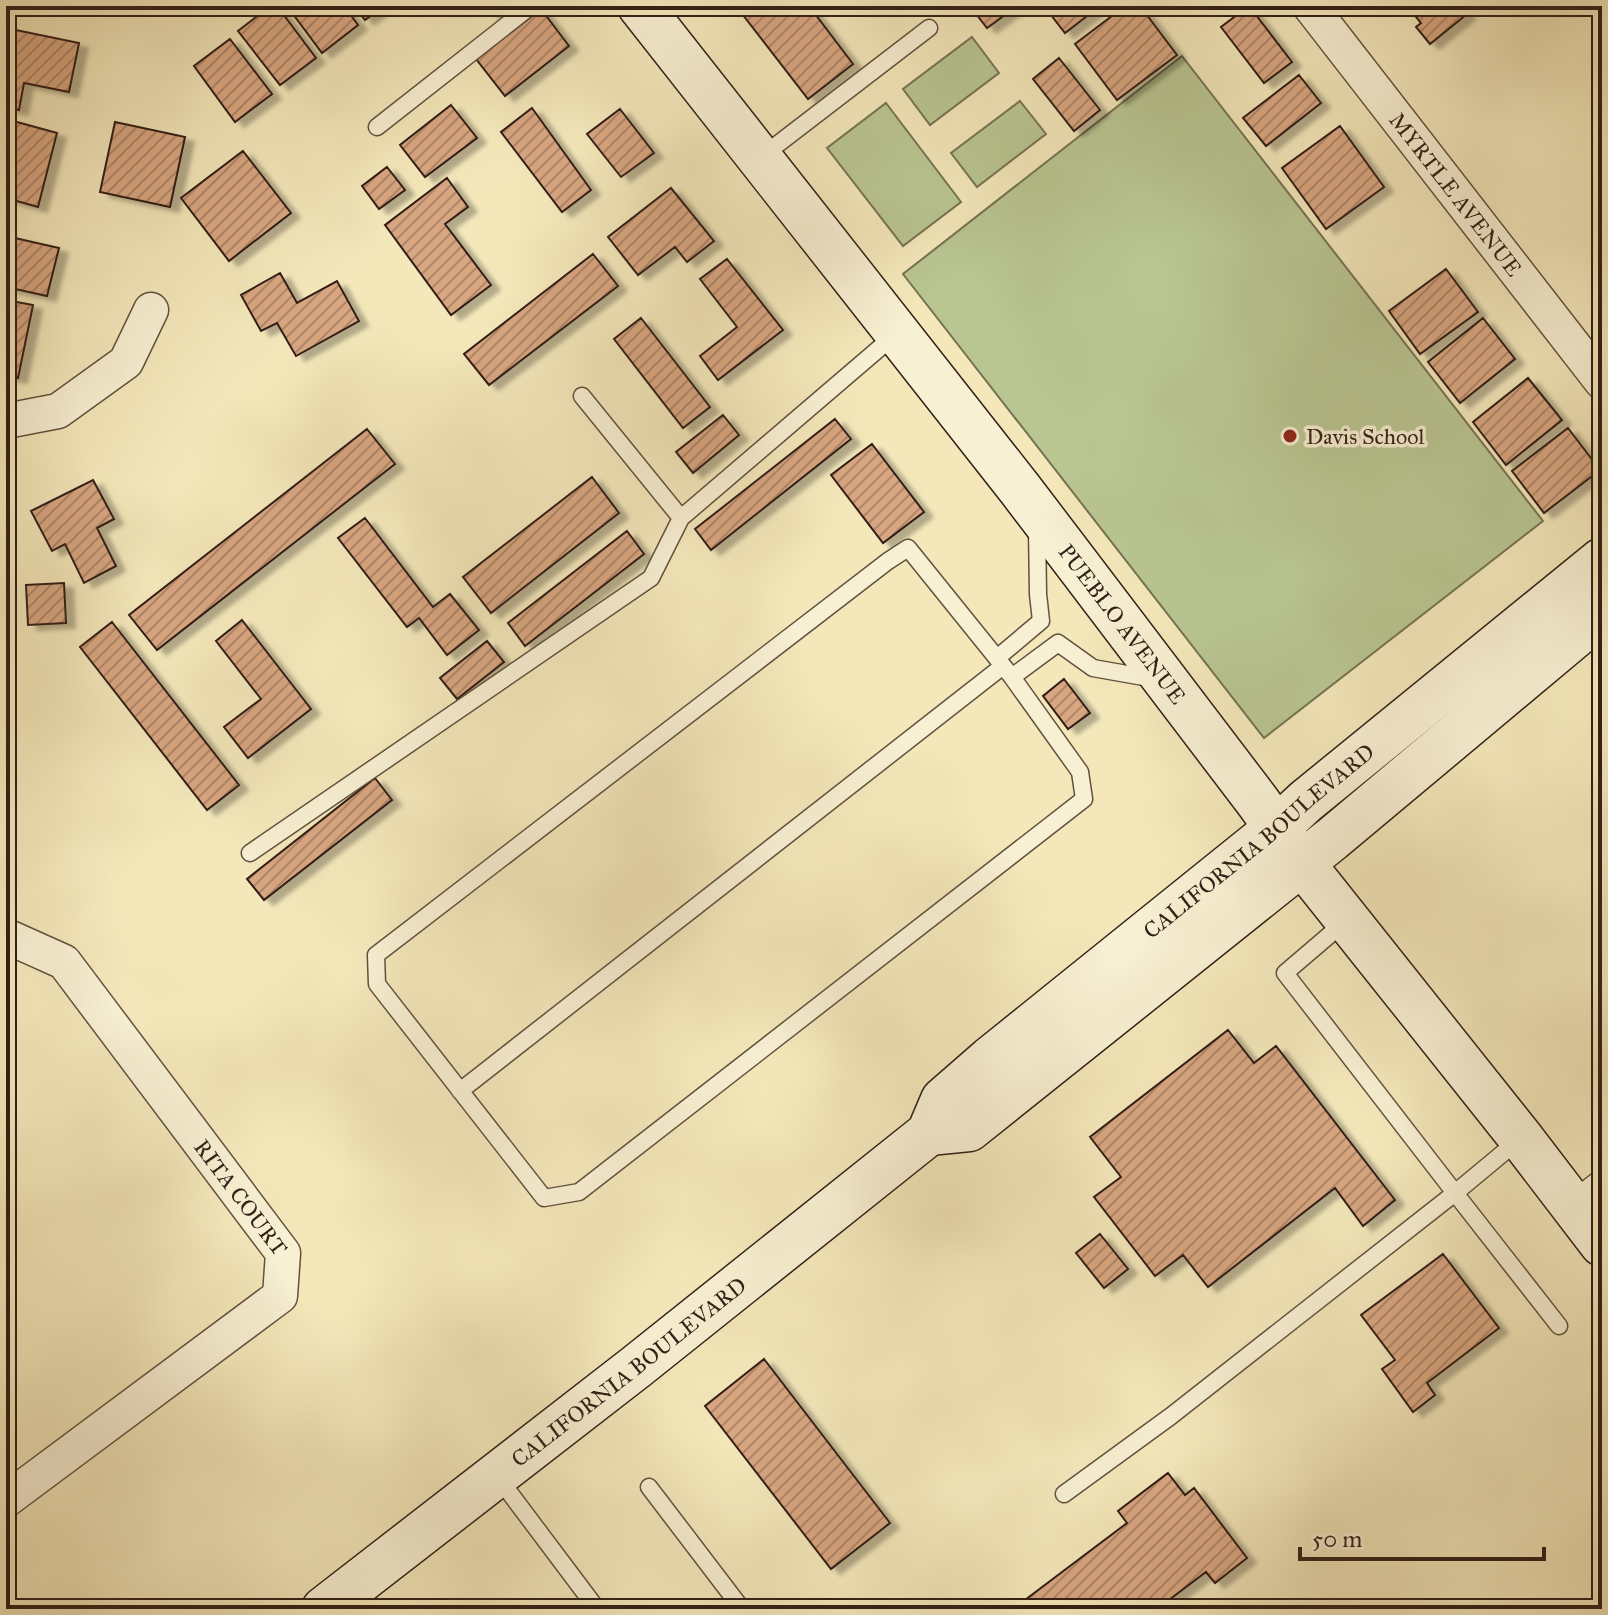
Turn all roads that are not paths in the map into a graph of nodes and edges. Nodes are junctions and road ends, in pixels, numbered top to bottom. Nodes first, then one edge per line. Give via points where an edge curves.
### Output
1 (531, 6) edge
2 (640, 6) edge
3 (1310, 6) edge
4 (929, 28) dead end
5 (377, 127) dead end
6 (760, 158) junction
7 (151, 310) dead end
8 (897, 333) junction
9 (1596, 364) edge
10 (582, 396) dead end
11 (6, 421) edge
12 (1037, 511) junction
13 (681, 518) junction
14 (1602, 560) edge
15 (1602, 613) edge
16 (1004, 667) junction
17 (1166, 681) junction
18 (1290, 846) junction
19 (250, 853) dead end
20 (1347, 919) junction
21 (6, 936) edge
22 (460, 1091) junction
23 (1521, 1138) junction
24 (1455, 1193) junction
25 (1588, 1198) edge
26 (1602, 1244) edge
27 (1559, 1326) dead end
28 (496, 1475) junction
29 (649, 1487) dead end
30 (1064, 1494) dead end
31 (6, 1500) edge
32 (327, 1608) edge
33 (597, 1609) edge
34 (742, 1609) edge

1 - 5 lane
2 - 6 street, PUEBLO AVENUE
3 - 9 street, MYRTLE AVENUE
4 - 6 lane
6 - 8 street, PUEBLO AVENUE
7 - 11 street via 126,362 58,411
8 - 12 street, PUEBLO AVENUE
8 - 13 lane
10 - 13 lane
12 - 16 lane via 1041,621
12 - 17 street, PUEBLO AVENUE
13 - 19 lane via 651,578
14 - 18 street, CALIFORNIA BOULEVARD via 1306,801
15 - 18 street, CALIFORNIA BOULEVARD
16 - 17 lane via 1058,643 1093,668
16 - 22 lane
16 - 22 lane via 1080,772 1084,799 579,1192 544,1198
16 - 22 lane via 908,548 376,955 377,984
17 - 18 street, PUEBLO AVENUE
18 - 20 street, PUEBLO AVENUE
18 - 28 street, CALIFORNIA BOULEVARD via 967,1079 943,1100 929,1133
20 - 23 street, PUEBLO AVENUE
20 - 24 lane via 1285,973
21 - 31 street, RITA COURT via 64,962 283,1253 280,1296
23 - 24 lane
23 - 25 street, PUEBLO AVENUE
24 - 27 lane
24 - 30 lane
25 - 26 street, PUEBLO AVENUE
28 - 32 street, CALIFORNIA BOULEVARD
28 - 33 lane
29 - 34 lane

